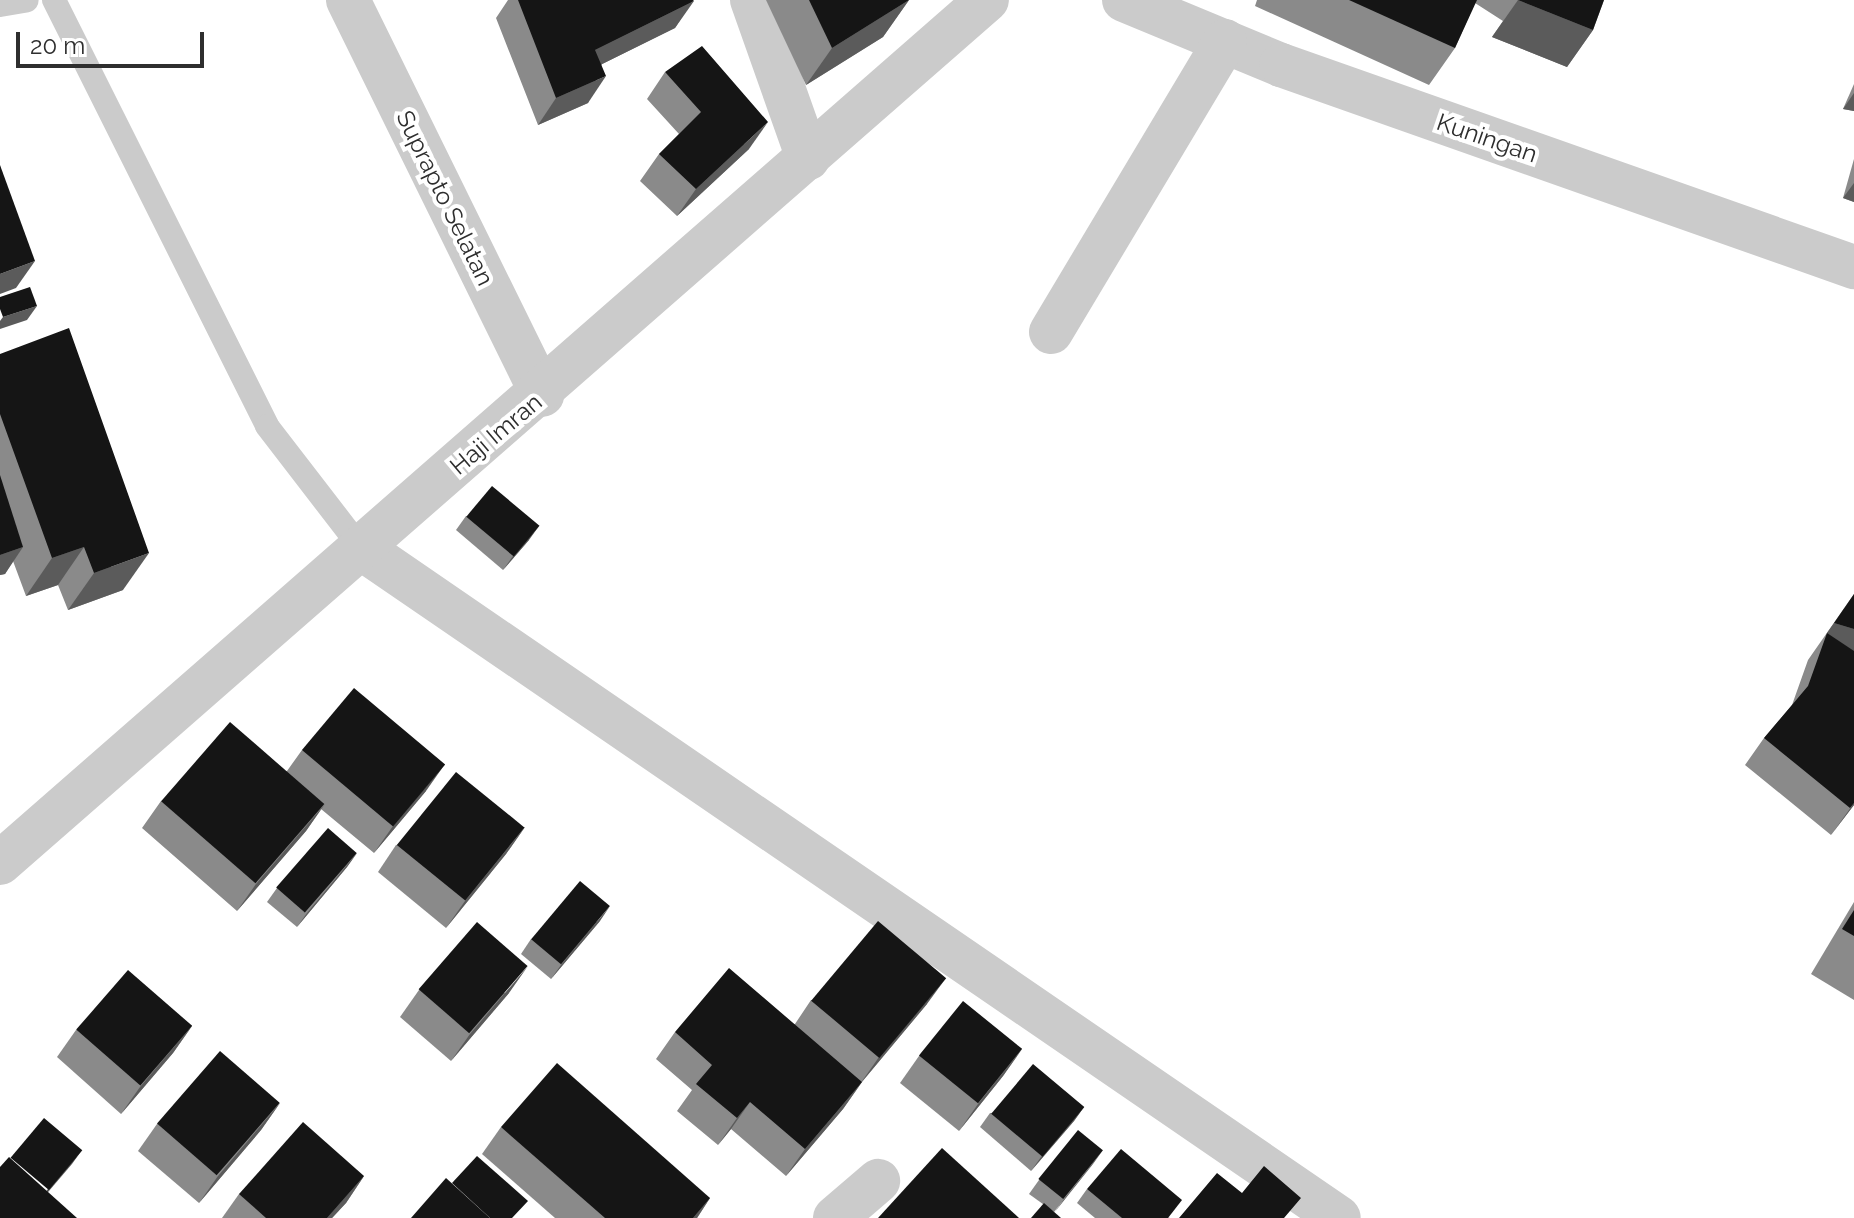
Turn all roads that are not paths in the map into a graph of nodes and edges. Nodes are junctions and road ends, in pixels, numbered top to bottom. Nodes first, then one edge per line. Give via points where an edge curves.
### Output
1 (27, 0) edge
2 (54, 0) edge
3 (348, 0) edge
4 (752, 0) edge
5 (987, 0) edge
6 (1124, 0) edge
7 (0, 5) edge
8 (1225, 41) junction
9 (808, 158) junction
10 (1854, 267) edge
11 (1051, 332) dead end
12 (542, 395) junction
13 (361, 548) junction
14 (0, 863) edge
15 (878, 1181) dead end
16 (835, 1218) edge
17 (1339, 1218) edge

1 - 7 lane
2 - 13 lane via 267,426
3 - 12 street, Suprapto Selatan
4 - 9 street
5 - 9 street, Haji Imran
6 - 8 street, Kuningan
8 - 10 street, Kuningan
8 - 11 street
9 - 12 street, Haji Imran
12 - 13 street, Haji Imran
13 - 14 street, Haji Imran
13 - 17 street
15 - 16 street

